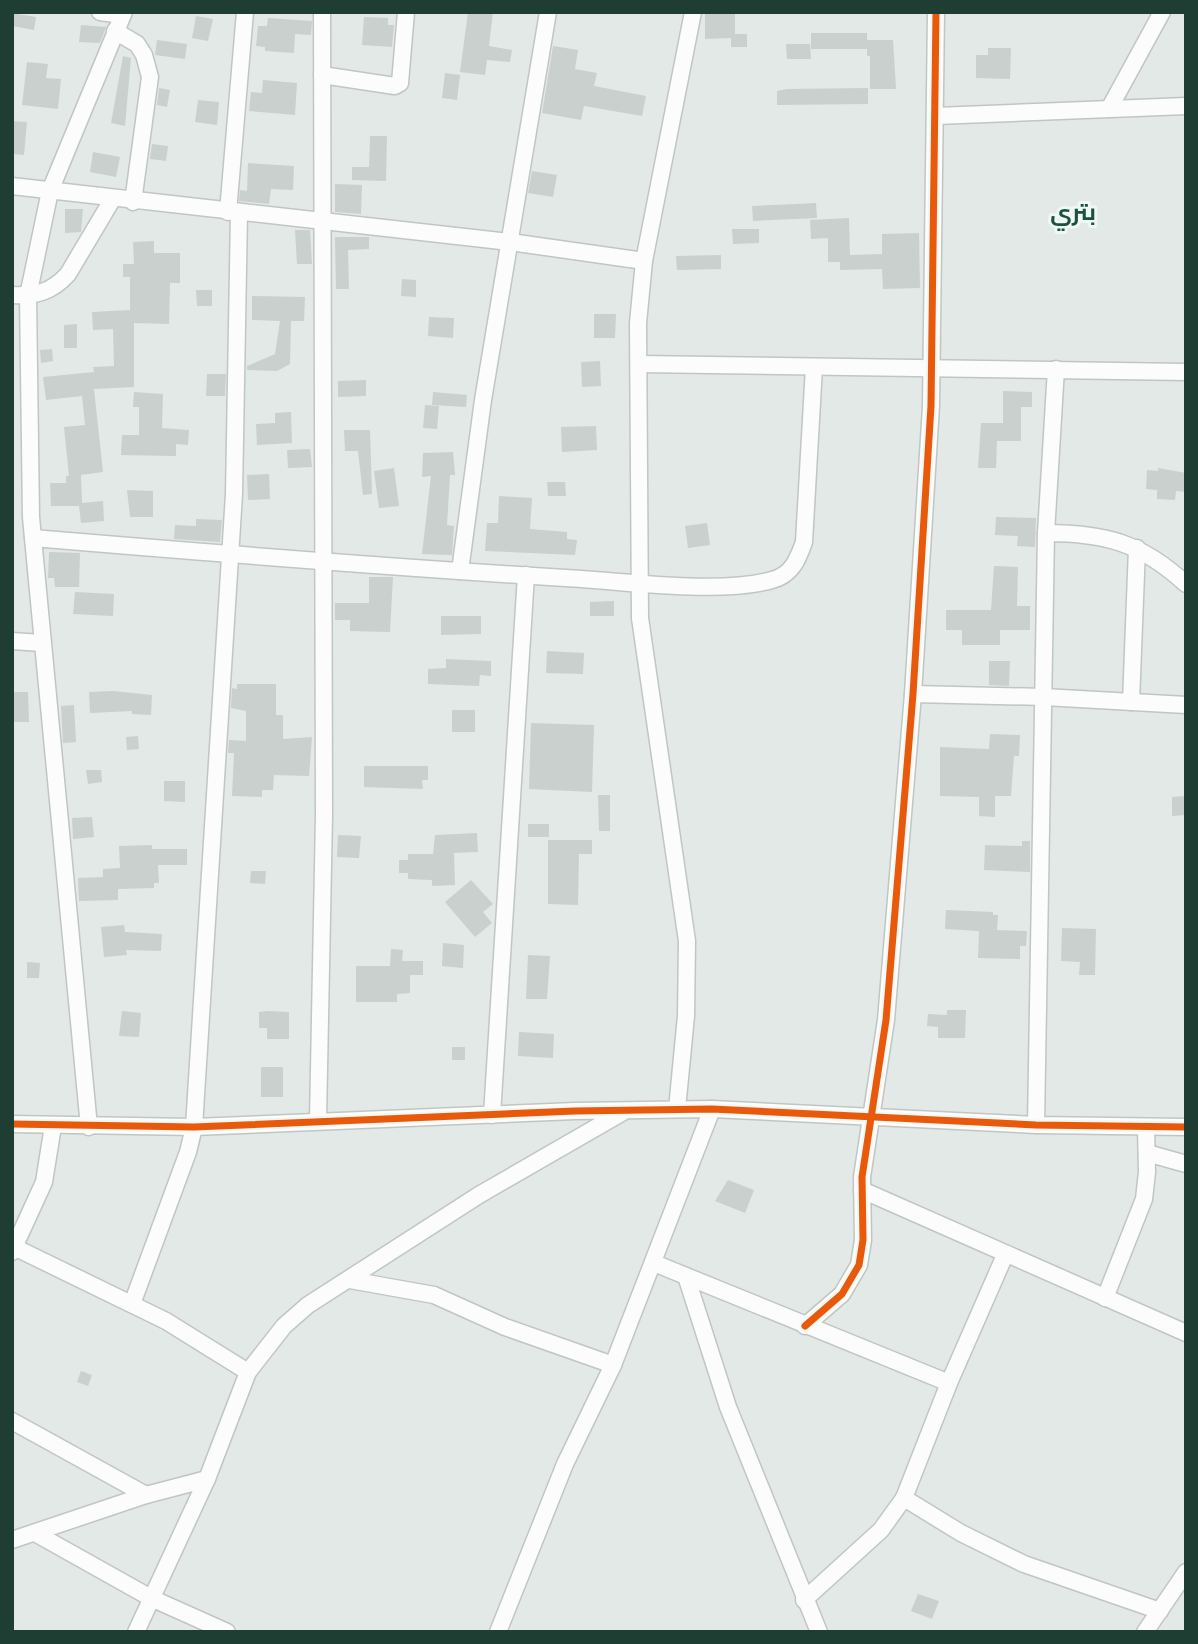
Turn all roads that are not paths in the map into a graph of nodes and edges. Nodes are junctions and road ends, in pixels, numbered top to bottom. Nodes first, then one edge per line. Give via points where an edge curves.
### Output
1 (100, 12) edge
2 (245, 12) edge
3 (322, 12) edge
4 (406, 12) edge
5 (548, 12) edge
6 (693, 12) edge
7 (936, 12) edge
8 (1162, 12) edge
9 (123, 14) edge
10 (115, 31) junction
11 (322, 75) junction
12 (1186, 106) edge
13 (1109, 109) junction
14 (936, 116) junction
15 (12, 186) edge
16 (50, 191) junction
17 (112, 200) junction
18 (133, 202) junction
19 (233, 212) junction
20 (322, 222) junction
21 (510, 242) junction
22 (644, 261) junction
23 (20, 295) edge
24 (639, 364) junction
25 (933, 366) junction
26 (814, 367) junction
27 (1056, 369) junction
28 (1186, 372) edge
29 (20, 381) edge
30 (1046, 533) junction
31 (33, 538) junction
32 (1137, 548) junction
33 (229, 554) junction
34 (325, 562) junction
35 (460, 571) junction
36 (526, 575) junction
37 (639, 582) junction
38 (1186, 584) edge
39 (12, 641) edge
40 (42, 643) junction
41 (913, 694) junction
42 (1044, 697) junction
43 (1131, 702) junction
44 (1186, 705) edge
45 (677, 1109) junction
46 (712, 1109) junction
47 (624, 1111) junction
48 (1186, 1111) edge
49 (492, 1115) junction
50 (873, 1117) junction
51 (318, 1120) junction
52 (12, 1124) edge
53 (1036, 1125) junction
54 (53, 1126) junction
55 (89, 1127) junction
56 (194, 1127) junction
57 (1185, 1127) edge
58 (1146, 1128) junction
59 (1147, 1153) junction
60 (1186, 1164) edge
61 (862, 1190) junction
62 (13, 1249) edge
63 (1005, 1255) junction
64 (654, 1263) junction
65 (686, 1276) junction
66 (350, 1280) junction
67 (1105, 1298) junction
68 (132, 1304) junction
69 (805, 1326) junction
70 (1186, 1332) edge
71 (613, 1365) junction
72 (248, 1372) junction
73 (949, 1383) junction
74 (12, 1420) edge
75 (207, 1479) junction
76 (146, 1495) junction
77 (904, 1498) junction
78 (35, 1533) junction
79 (12, 1540) edge
80 (1186, 1572) edge
81 (151, 1598) junction
82 (804, 1600) junction
83 (1160, 1611) junction
84 (497, 1630) edge
85 (136, 1632) edge
86 (227, 1632) edge
87 (820, 1632) edge
88 (1145, 1632) edge

1 - 9 street
2 - 19 street
3 - 11 street
4 - 11 street via 401,83 395,86
5 - 21 street
6 - 22 street
7 - 14 street
8 - 13 street
9 - 10 street
10 - 16 street
10 - 18 street via 137,44 150,77
11 - 20 street
12 - 13 street
13 - 14 street
14 - 25 street
15 - 16 street
16 - 17 street
16 - 23 street
17 - 18 street
17 - 23 street via 68,274 48,291
18 - 19 street
19 - 20 street
19 - 33 street via 234,494
20 - 21 street
20 - 34 street
21 - 22 street
21 - 35 street
22 - 24 street
23 - 29 street
24 - 26 street
24 - 37 street
25 - 26 street
25 - 27 street
25 - 41 street
26 - 37 street via 804,542 796,565 776,579 745,586
27 - 28 street
27 - 30 street
29 - 31 street
30 - 32 street via 1104,537
30 - 42 street
31 - 33 street
31 - 40 street
32 - 38 street
32 - 43 street
33 - 34 street
33 - 56 street
34 - 35 street
34 - 51 street
35 - 36 street
36 - 37 street
36 - 49 street
37 - 45 street via 644,649 687,941
39 - 40 street
40 - 55 street
41 - 42 street
41 - 50 street via 886,1020
42 - 43 street
42 - 53 street
43 - 44 street
45 - 46 street
45 - 47 street
46 - 50 street
46 - 64 street
47 - 49 street
47 - 66 street via 479,1195
48 - 57 street
49 - 51 street
50 - 53 street
50 - 61 street
51 - 56 street
52 - 54 street
53 - 58 street
54 - 55 street
54 - 62 street via 44,1182
55 - 56 street
56 - 68 street
57 - 58 street
58 - 59 street
59 - 60 street
59 - 67 street via 1144,1199
61 - 63 street
61 - 69 street via 859,1265 842,1294
62 - 68 street
63 - 67 street
63 - 73 street
64 - 65 street
64 - 71 street
65 - 69 street
65 - 82 street via 728,1407
66 - 71 street via 434,1295 505,1327
66 - 72 street via 308,1305 284,1326
67 - 70 street
68 - 72 street
69 - 73 street
71 - 84 street via 565,1464
72 - 75 street
73 - 77 street
74 - 76 street
75 - 76 street
75 - 81 street
76 - 78 street
77 - 82 street via 881,1530
77 - 83 street via 1024,1564
78 - 79 street
78 - 81 street
80 - 83 street
81 - 85 street
81 - 86 street
82 - 87 street
83 - 88 street

